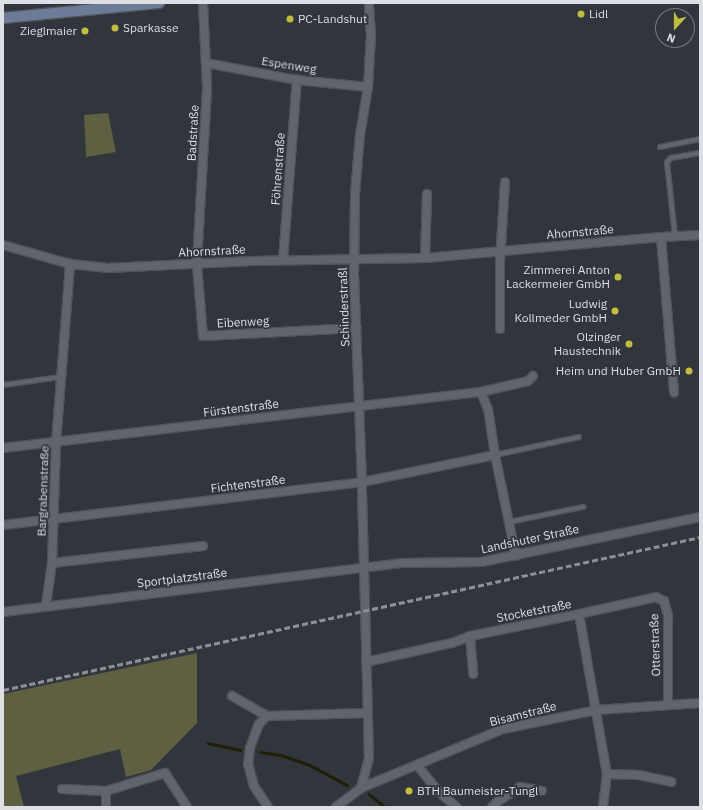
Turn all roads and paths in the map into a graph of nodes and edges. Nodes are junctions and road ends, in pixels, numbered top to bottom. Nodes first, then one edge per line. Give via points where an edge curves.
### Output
1 (159, 3) edge
2 (203, 3) edge
3 (369, 3) edge
4 (88, 6) edge
5 (3, 18) edge
6 (206, 63) junction
7 (297, 80) junction
8 (368, 87) junction
9 (700, 139) edge
10 (660, 147) dead end
11 (700, 153) edge
12 (505, 182) dead end
13 (427, 194) dead end
14 (700, 235) edge
15 (675, 236) junction
16 (661, 237) junction
17 (3, 245) edge
18 (502, 251) junction
19 (424, 258) junction
20 (354, 259) junction
21 (283, 260) junction
22 (70, 264) junction
23 (197, 265) junction
24 (356, 328) junction
25 (500, 329) dead end
26 (61, 376) junction
27 (533, 376) dead end
28 (3, 385) edge
29 (481, 392) junction
30 (674, 392) dead end
31 (358, 406) junction
32 (579, 437) dead end
33 (56, 443) junction
34 (3, 448) edge
35 (495, 454) junction
36 (362, 482) junction
37 (583, 507) dead end
38 (700, 517) edge
39 (55, 521) junction
40 (509, 522) junction
41 (3, 526) edge
42 (203, 546) dead end
43 (516, 556) junction
44 (52, 563) junction
45 (364, 569) junction
46 (46, 606) junction
47 (3, 612) edge
48 (579, 614) junction
49 (470, 636) junction
50 (366, 662) junction
51 (473, 674) dead end
52 (232, 696) dead end
53 (700, 703) edge
54 (668, 704) junction
55 (596, 710) junction
56 (366, 712) junction
57 (267, 716) junction
58 (417, 764) junction
59 (607, 774) junction
60 (671, 782) dead end
61 (361, 788) junction
62 (62, 789) dead end
63 (106, 791) junction
64 (542, 791) dead end
65 (106, 807) edge
66 (187, 807) edge
67 (268, 807) edge
68 (336, 807) edge
69 (456, 807) edge
70 (492, 807) edge
71 (603, 807) edge

1 - 4 street
2 - 6 street, Badstraße
3 - 8 street, Schinderstraßl via 371,35
4 - 5 street
6 - 7 street, Espenweg
6 - 23 street, Badstraße via 207,100
7 - 8 street, Espenweg
7 - 21 street, Föhrenstraße
8 - 20 street, Schinderstraßl via 360,135 355,194
9 - 10 lane
11 - 15 lane via 671,158 667,162
12 - 18 street
13 - 19 street
14 - 15 street, Ahornstraße
15 - 16 street, Ahornstraße
16 - 18 street, Ahornstraße
16 - 30 street
17 - 22 street, Ahornstraße
18 - 19 street, Ahornstraße
18 - 25 street
19 - 20 street, Ahornstraße
20 - 21 street, Ahornstraße
20 - 24 street, Schinderstraßl
21 - 23 street, Ahornstraße
22 - 23 street, Ahornstraße via 108,268
22 - 26 street, Bargrabenstraße
23 - 24 street, Eibenweg via 203,336
24 - 31 street, Schinderstraßl
26 - 28 lane
26 - 33 street, Bargrabenstraße
27 - 29 street, Fürstenstraße via 528,381
29 - 31 street, Fürstenstraße
29 - 35 street via 488,409
31 - 33 street, Fürstenstraße
31 - 36 street, Schinderstraßl
32 - 35 lane
33 - 34 street, Fürstenstraße
33 - 39 street, Bargrabenstraße
35 - 36 street, Fichtenstraße
35 - 40 street
36 - 39 street, Fichtenstraße
36 - 45 street, Schinderstraßl
37 - 40 lane
38 - 43 street, Landshuter Straße
39 - 41 street, Fichtenstraße
39 - 44 street, Bargrabenstraße
40 - 43 street
42 - 44 street
43 - 45 street, Landshuter Straße via 481,562 403,563
44 - 46 street, Bargrabenstraße
45 - 46 street, Sportplatzstraße
45 - 50 street, Schinderstraßl
46 - 47 street, Sportplatzstraße
48 - 49 street, Stocketstraße
48 - 54 street, Otterstraße via 656,597 664,601 668,615
48 - 55 street, Stocketstraße
49 - 50 street, Stocketstraße via 452,643
49 - 51 street
50 - 56 street
52 - 57 street
53 - 54 street, Bisamstraße
54 - 55 street, Bisamstraße
55 - 58 street, Bisamstraße via 503,729
55 - 59 street, Stocketstraße
56 - 57 street
56 - 61 street via 369,758
57 - 67 street via 259,724 255,734 248,764 254,786
58 - 61 street, Bisamstraße
58 - 69 street via 439,792
59 - 60 street via 639,775
59 - 71 street, Stocketstraße
61 - 68 street
62 - 63 street
63 - 65 street
63 - 66 street via 165,773
64 - 70 street via 520,787

